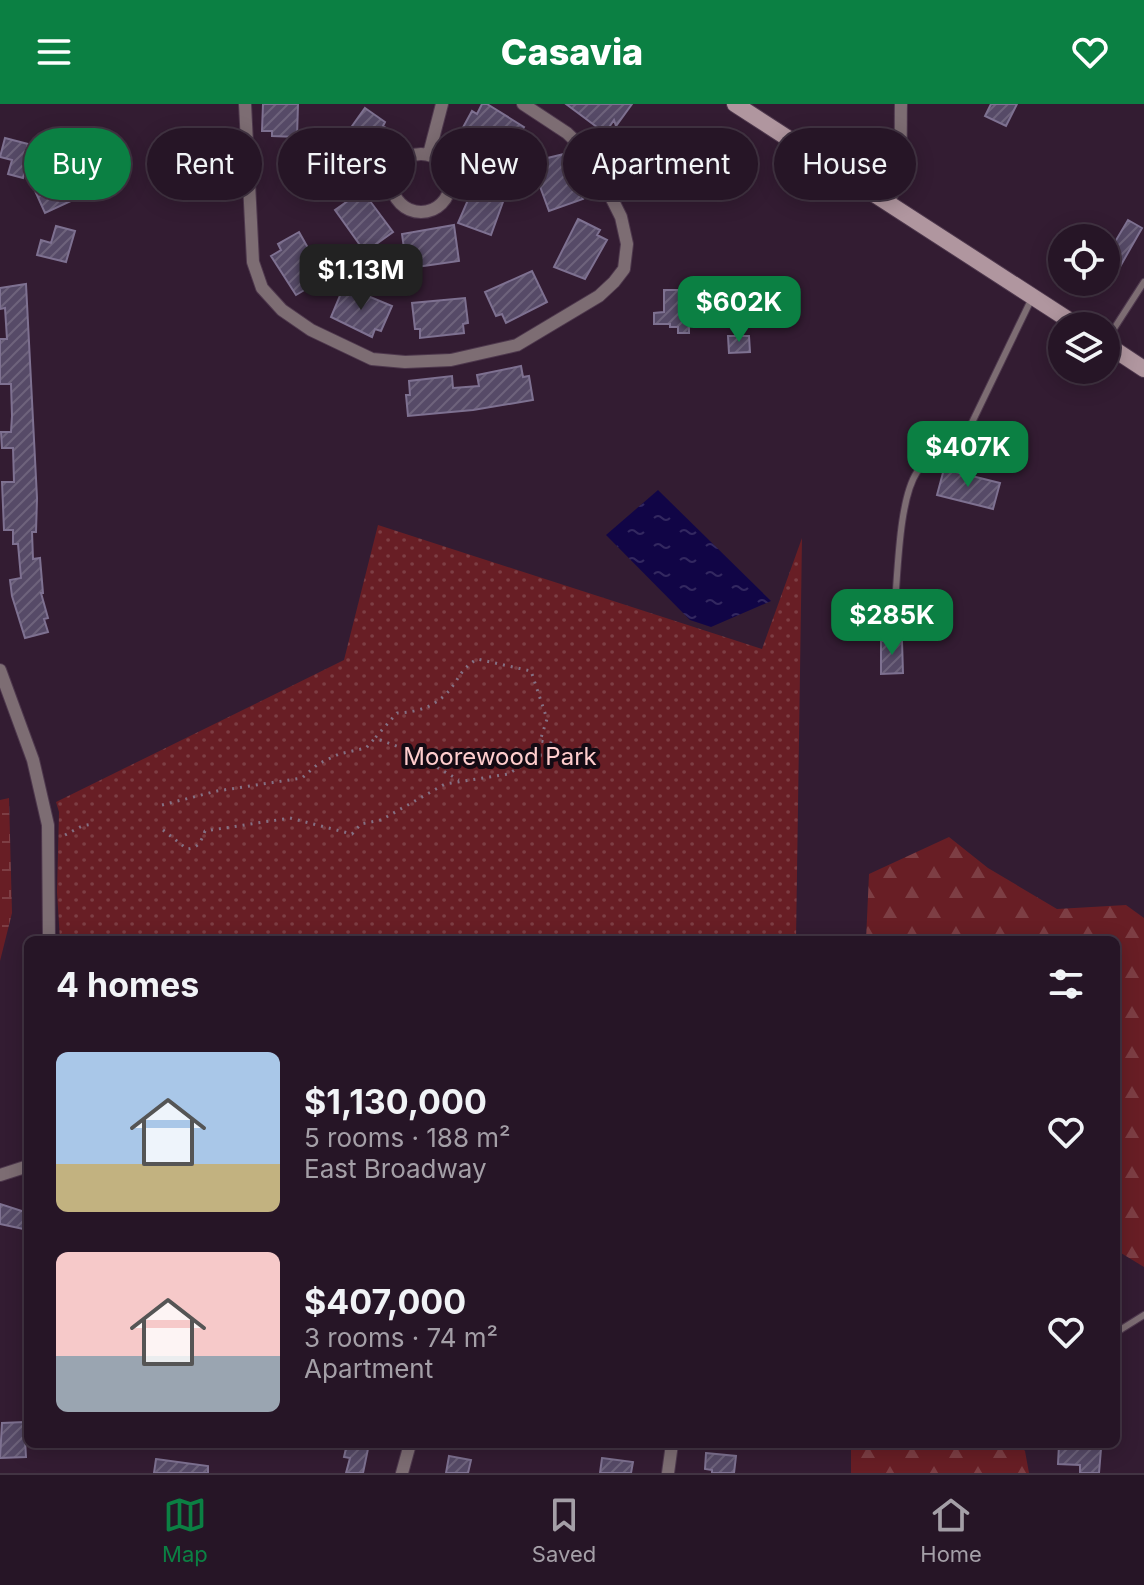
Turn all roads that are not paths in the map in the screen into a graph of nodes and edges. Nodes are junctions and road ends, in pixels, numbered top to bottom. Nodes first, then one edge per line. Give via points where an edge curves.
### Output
1 (245, 104) edge
2 (442, 104) edge
3 (523, 104) edge
4 (735, 104) edge
5 (901, 104) edge
6 (429, 154) junction
7 (888, 203) junction
8 (1144, 282) edge
9 (1032, 297) junction
10 (1056, 312) edge
11 (1120, 320) edge
12 (1120, 352) edge
13 (1144, 369) edge
14 (894, 614) dead end
15 (0, 670) edge
16 (5, 698) edge
17 (49, 936) edge
18 (24, 1167) edge
19 (0, 1175) edge
20 (1144, 1315) edge
21 (1120, 1330) dead end
22 (409, 1448) edge
23 (671, 1448) edge
24 (402, 1473) edge
25 (668, 1473) edge

1 - 3 street via 253,262 262,288 311,330 372,359 405,362 451,360 517,345 599,296 624,269 627,244 621,217 590,155
2 - 6 street
4 - 7 main road
5 - 7 street via 899,165
6 - 6 street via 408,156 393,173 395,198 412,211 436,208 451,185 446,167
7 - 9 main road
8 - 11 lane
9 - 10 main road
9 - 14 lane via 966,435 959,445 918,469 910,486
12 - 13 main road
15 - 16 street
16 - 17 street via 33,760 48,825
18 - 19 street
20 - 21 lane
22 - 24 street
23 - 25 street

